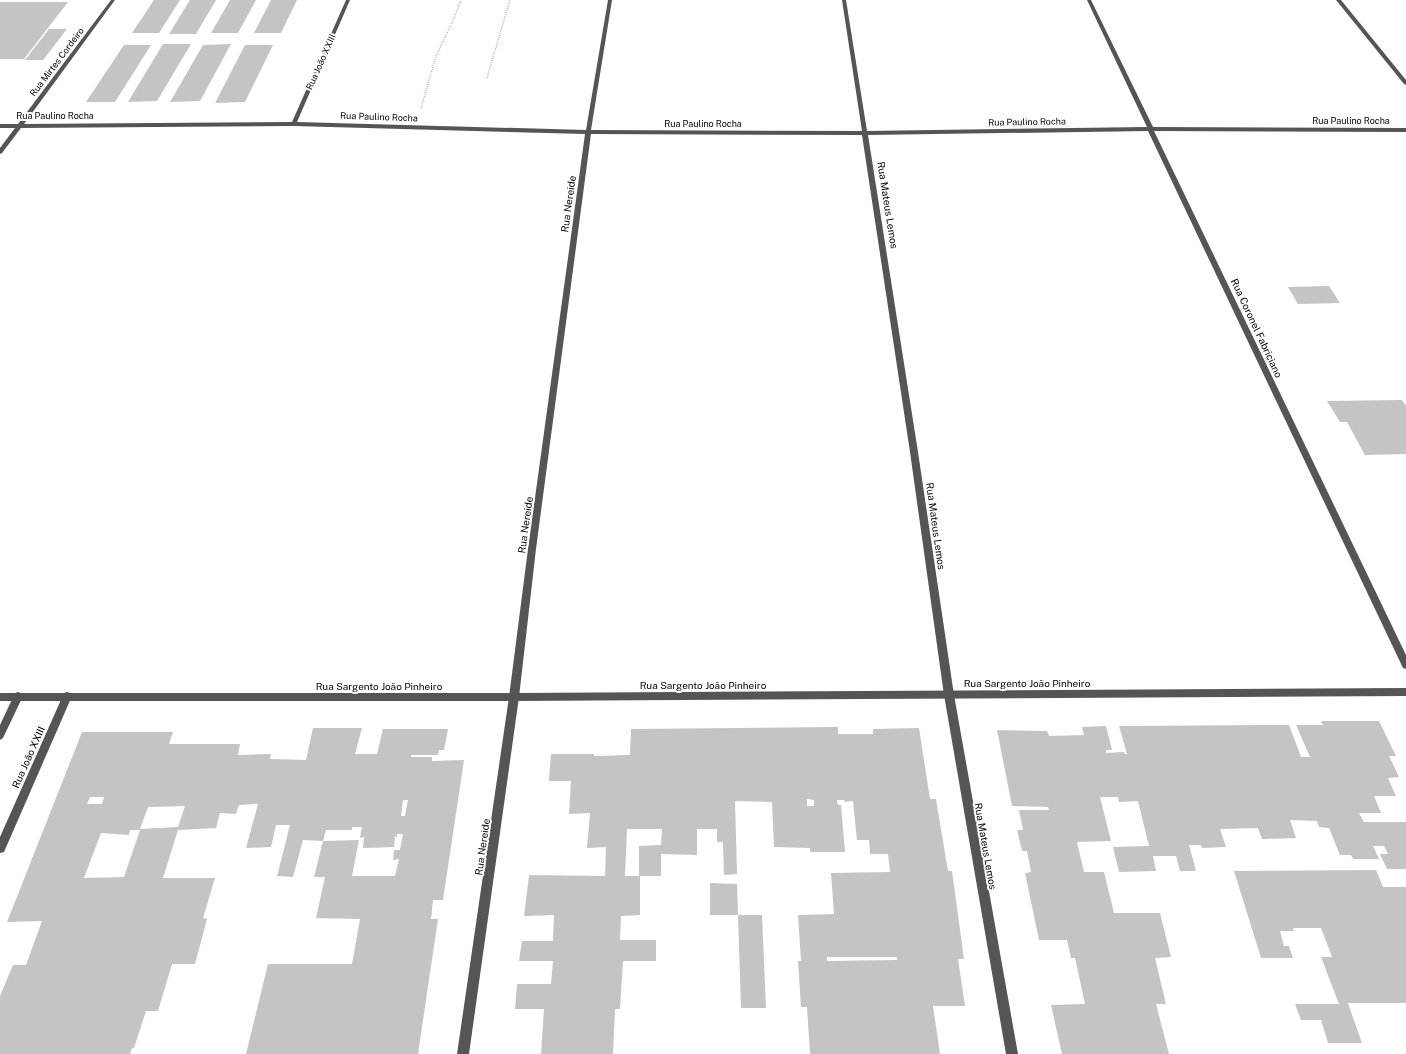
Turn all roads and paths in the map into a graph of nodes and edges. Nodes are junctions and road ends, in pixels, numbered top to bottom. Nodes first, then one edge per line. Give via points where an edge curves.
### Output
1 (113, 0) edge
2 (348, 0) edge
3 (461, 0) edge
4 (510, 0) edge
5 (610, 0) edge
6 (844, 0) edge
7 (1089, 0) edge
8 (1338, 0) edge
9 (487, 78) dead end
10 (1406, 83) edge
11 (294, 124) junction
12 (0, 126) edge
13 (20, 126) junction
14 (416, 127) junction
15 (1151, 130) junction
16 (1406, 130) edge
17 (588, 132) junction
18 (866, 133) junction
19 (0, 152) edge
20 (1406, 665) edge
21 (1406, 692) edge
22 (949, 695) junction
23 (18, 696) junction
24 (67, 696) junction
25 (0, 697) edge
26 (514, 697) junction
27 (0, 734) edge
28 (0, 848) edge
29 (463, 1054) edge
30 (1012, 1054) edge

1 - 13 street, Rua Mirtes Cordeiro
2 - 11 street, Rua João XXIII
3 - 14 path via 454,21 436,56
4 - 9 path
5 - 17 street, Rua Nereide
6 - 18 street, Rua Mateus Lemos
7 - 15 street, Rua Coronel Fabriciano
8 - 10 street
11 - 13 street, Rua Paulino Rocha
11 - 14 street, Rua Paulino Rocha
12 - 13 street, Rua Paulino Rocha
13 - 19 street, Rua Mirtes Cordeiro
14 - 17 street, Rua Paulino Rocha
15 - 16 street, Rua Paulino Rocha
15 - 18 street, Rua Paulino Rocha
15 - 20 street, Rua Coronel Fabriciano
17 - 18 street, Rua Paulino Rocha
17 - 26 street, Rua Nereide
18 - 22 street, Rua Mateus Lemos
21 - 22 street, Rua Sargento João Pinheiro
22 - 26 street, Rua Sargento João Pinheiro
22 - 30 street, Rua Mateus Lemos
23 - 24 street, Rua Sargento João Pinheiro
23 - 25 street, Rua Sargento João Pinheiro
23 - 27 street
24 - 26 street, Rua Sargento João Pinheiro
24 - 28 street, Rua João XXIII
26 - 29 street, Rua Nereide

